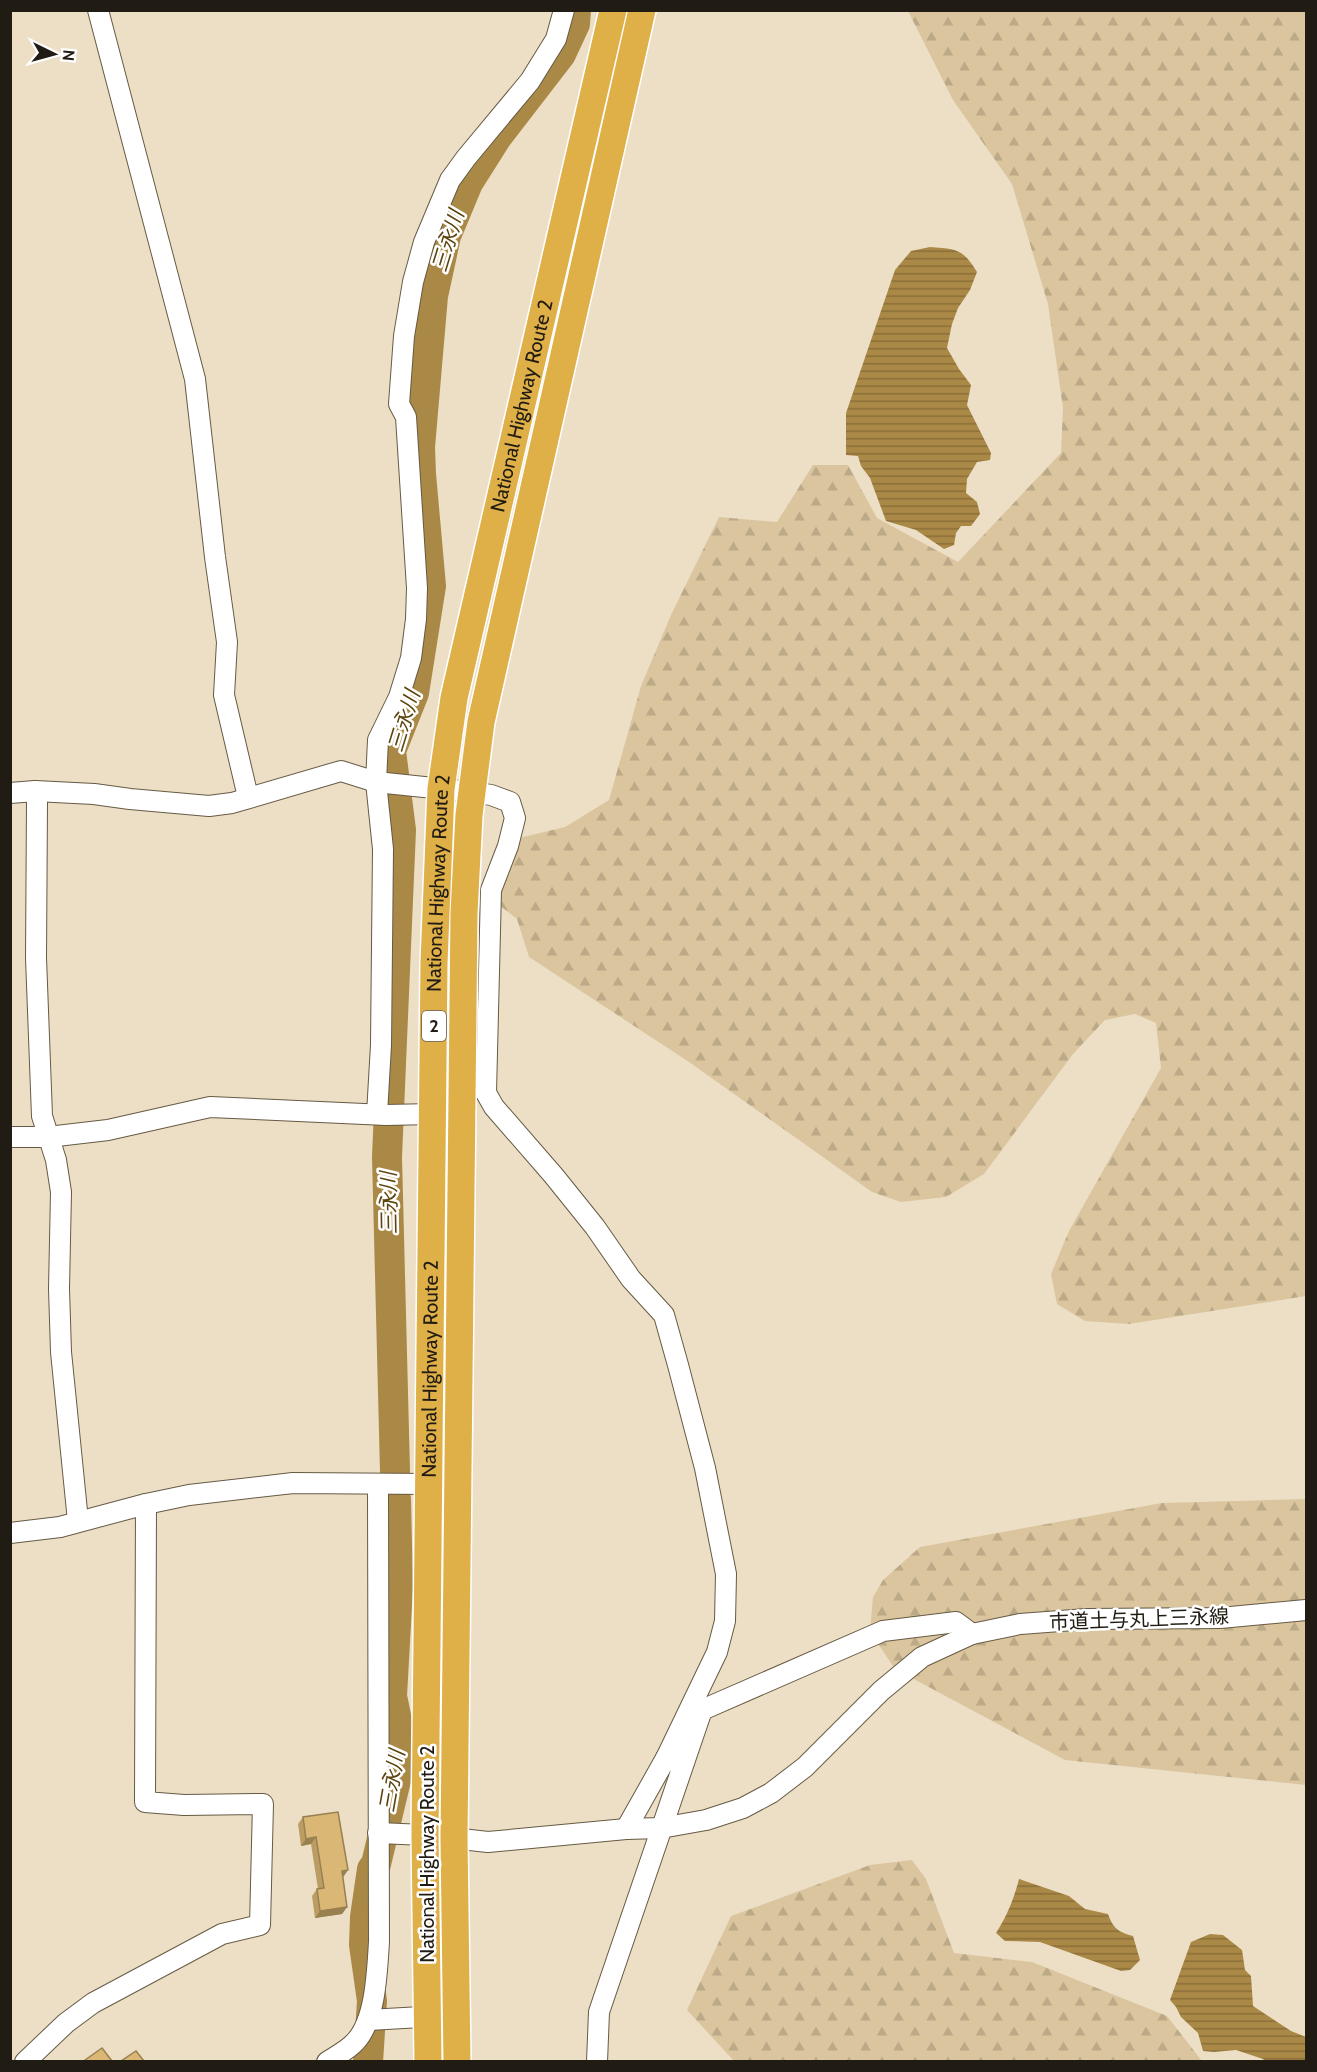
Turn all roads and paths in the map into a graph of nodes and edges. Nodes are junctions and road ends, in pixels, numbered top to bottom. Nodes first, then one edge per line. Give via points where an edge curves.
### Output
1 (98, 10) edge
2 (564, 10) edge
3 (613, 10) edge
4 (642, 10) edge
5 (380, 783) junction
6 (431, 788) junction
7 (35, 791) junction
8 (472, 792) junction
9 (10, 793) edge
10 (248, 797) junction
11 (381, 1114) junction
12 (422, 1114) junction
13 (10, 1137) edge
14 (48, 1137) junction
15 (429, 1484) junction
16 (378, 1485) junction
17 (146, 1504) junction
18 (78, 1521) junction
19 (10, 1533) edge
20 (1306, 1610) edge
21 (972, 1634) junction
22 (674, 1762) junction
23 (626, 1828) junction
24 (661, 1828) junction
25 (378, 1833) junction
26 (425, 1835) junction
27 (454, 1839) junction
28 (457, 2016) junction
29 (428, 2017) junction
30 (368, 2020) junction
31 (25, 2061) edge
32 (327, 2061) edge
33 (428, 2061) edge
34 (457, 2061) edge
35 (597, 2061) edge

1 - 10 street via 195,379 227,642 224,695
2 - 5 street via 556,39 531,81 450,180 424,242 413,282 399,404 406,417 417,619 399,697 378,740
3 - 6 highway, National Highway Route 2 / 2
4 - 8 highway, National Highway Route 2 / 2 via 481,722
5 - 6 street
5 - 10 street via 341,771
5 - 11 street
6 - 8 street
6 - 12 highway, National Highway Route 2 / 2 via 434,963
7 - 9 street
7 - 10 street via 209,806
7 - 14 street via 36,958 42,1116
8 - 22 street via 510,802 514,818 491,890 486,1093 595,1227 631,1279 664,1315 705,1468 726,1574 725,1621 717,1652
8 - 27 highway, National Highway Route 2 / 2 via 464,913
11 - 12 street
11 - 14 street via 210,1107 108,1130
12 - 15 highway, National Highway Route 2 / 2
13 - 14 street
14 - 18 street via 61,1191 61,1352
15 - 16 street
15 - 26 highway, National Highway Route 2 / 2
16 - 17 street via 292,1483
16 - 25 street
17 - 18 street
17 - 31 street via 145,1802 263,1804 260,1925 222,1934 93,2003
18 - 19 street
20 - 21 street, 市道土与丸上三永線 via 1220,1618 1087,1619 1020,1624
21 - 22 street via 956,1622 883,1631 702,1710
21 - 24 street, 市道土与丸上三永線 via 922,1658 881,1691 805,1767 771,1793 706,1820
22 - 23 street
22 - 24 street
23 - 24 street, 市道土与丸上三永線
23 - 27 street, 市道土与丸上三永線 via 488,1842
24 - 35 street via 599,2012
25 - 26 street, 市道土与丸上三永線
25 - 30 street via 376,1981
26 - 27 street, 市道土与丸上三永線
26 - 29 highway, National Highway Route 2 / 2
27 - 28 highway, National Highway Route 2 / 2
28 - 29 street
28 - 34 highway, National Highway Route 2 / 2
29 - 30 street
29 - 33 highway, National Highway Route 2 / 2
30 - 32 street via 355,2042

